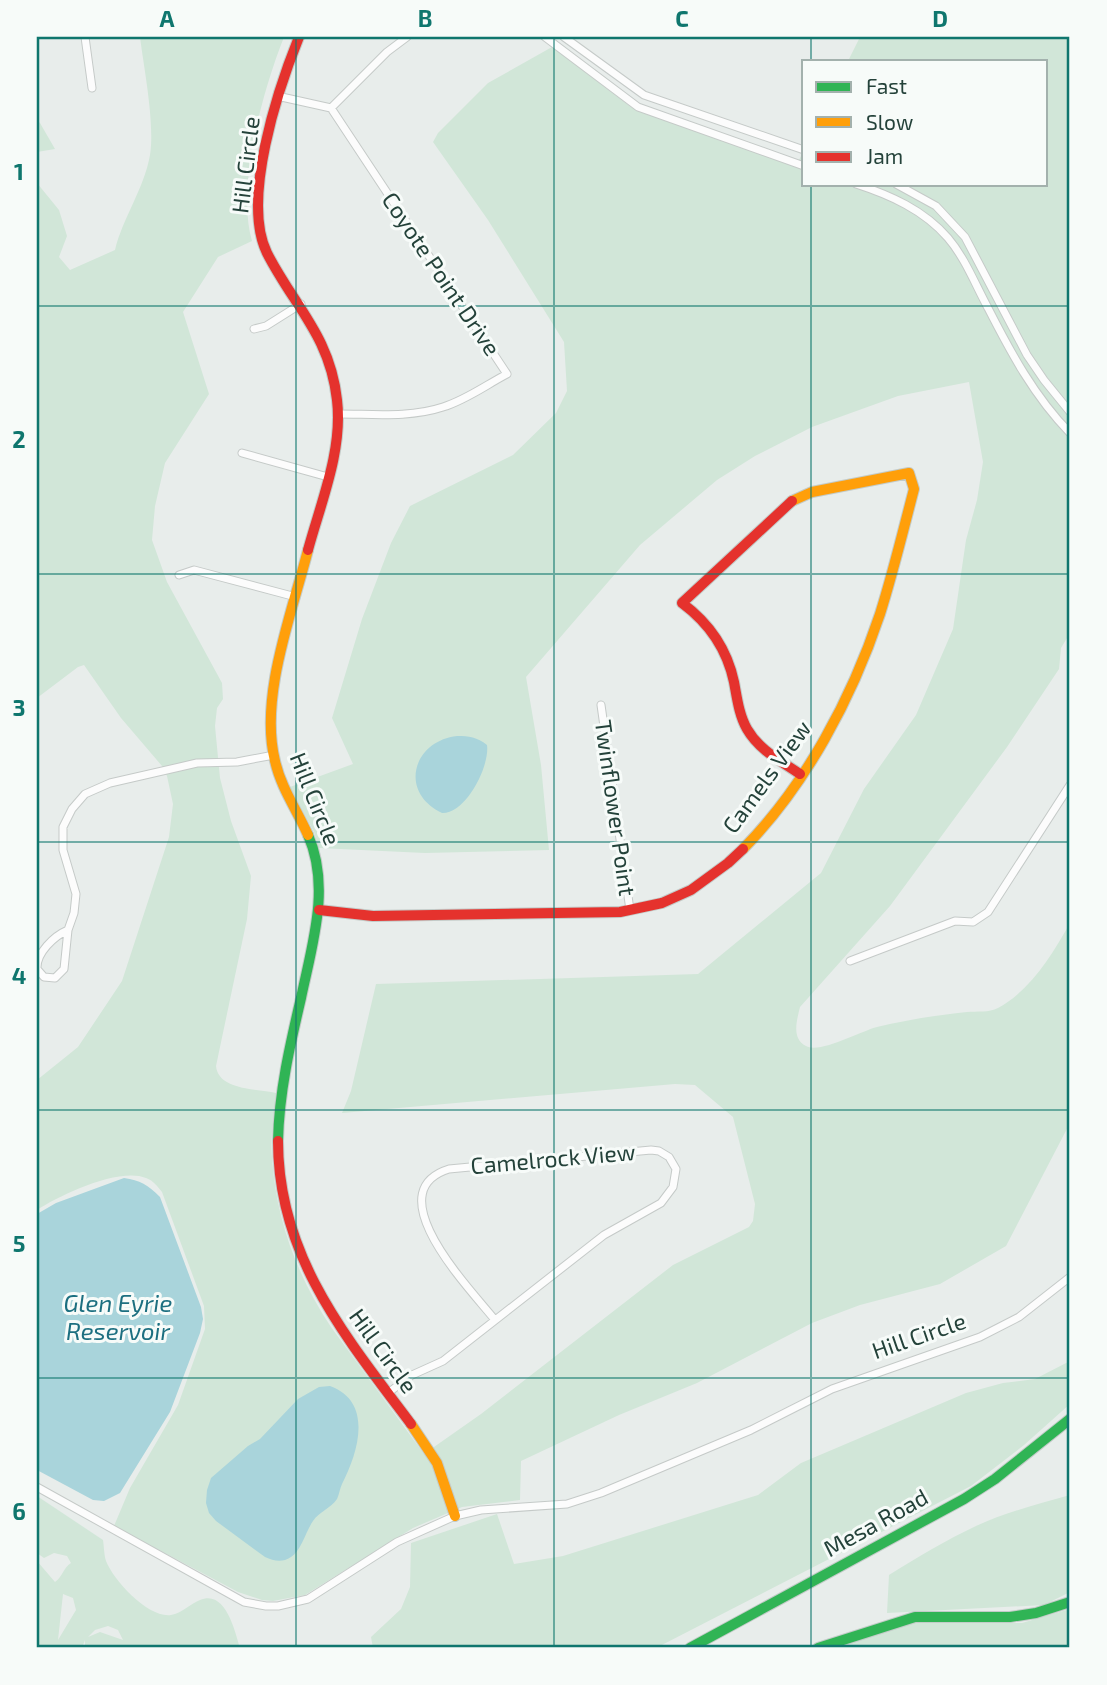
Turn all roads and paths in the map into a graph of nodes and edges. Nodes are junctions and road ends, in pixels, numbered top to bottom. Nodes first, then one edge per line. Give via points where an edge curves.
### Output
1 (85, 37) edge
2 (299, 37) edge
3 (407, 37) edge
4 (545, 37) edge
5 (564, 37) edge
6 (92, 88) dead end
7 (277, 96) junction
8 (331, 108) junction
9 (802, 149) edge
10 (802, 165) edge
11 (862, 186) edge
12 (900, 186) edge
13 (300, 304) junction
14 (254, 329) dead end
15 (1070, 412) edge
16 (339, 414) junction
17 (1070, 433) edge
18 (242, 453) dead end
19 (328, 477) junction
20 (179, 575) dead end
21 (296, 597) junction
22 (601, 705) dead end
23 (274, 755) junction
24 (800, 774) junction
25 (1070, 785) edge
26 (319, 910) junction
27 (630, 910) junction
28 (68, 930) junction
29 (850, 961) dead end
30 (1070, 1277) edge
31 (495, 1320) junction
32 (388, 1393) junction
33 (1070, 1419) edge
34 (37, 1488) edge
35 (455, 1516) junction
36 (1070, 1602) edge
37 (690, 1648) edge
38 (818, 1648) edge

1 - 6 street
2 - 7 street, Hill Circle
3 - 8 street
4 - 10 street via 638,107
5 - 9 street via 644,94
7 - 8 street
7 - 13 street, Hill Circle via 258,220 265,249
8 - 16 street, Coyote Point Drive via 507,374 431,411
11 - 17 street via 907,205 946,236 968,268 1028,382
12 - 15 street via 936,206 965,237 1027,355
13 - 14 street
13 - 16 street, Hill Circle via 330,359
16 - 19 street, Hill Circle
18 - 19 street
19 - 21 street, Hill Circle
20 - 21 street via 194,570
21 - 23 street, Hill Circle via 273,691
22 - 27 street, Twinflower Point
23 - 26 street, Hill Circle via 315,851
23 - 28 street via 197,763 110,783 85,794 63,827 63,850 76,894
24 - 24 street, Camels View via 753,738 743,719 726,652 697,613 682,603 790,502 812,492 909,473 914,489 876,625 850,687
24 - 27 street, Camels View via 765,823 714,875 673,899
25 - 29 street via 988,912 974,922 956,921
26 - 27 street, Camels View via 373,916
26 - 32 street, Hill Circle via 281,1098 281,1188 290,1228 313,1285
28 - 28 street via 38,956 37,969 44,977 55,978 64,969
30 - 35 street, Hill Circle via 1019,1317 980,1337 832,1388 751,1430 601,1493 567,1504
31 - 31 street, Camelrock View via 426,1227 422,1202 433,1178 449,1169 651,1150 669,1157 676,1177 661,1203 604,1235
31 - 32 street, Camelrock View via 443,1361
32 - 35 street, Hill Circle via 433,1457
33 - 37 street, Mesa Road via 964,1499
34 - 35 street, Hill Circle via 244,1602 266,1606 299,1603 318,1595 397,1542
36 - 38 street via 1010,1617 915,1617

